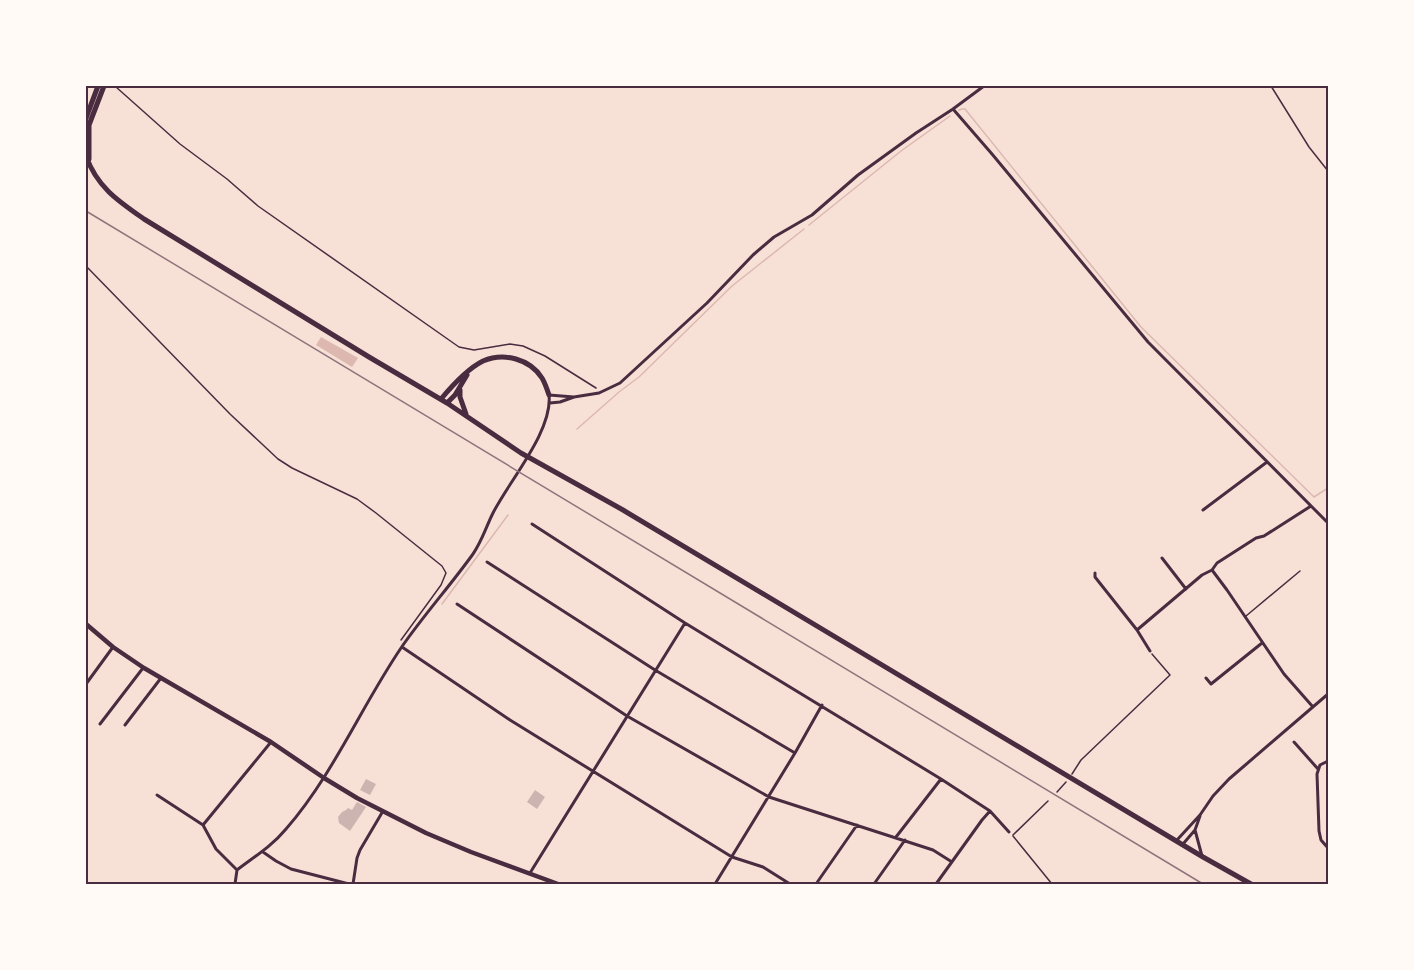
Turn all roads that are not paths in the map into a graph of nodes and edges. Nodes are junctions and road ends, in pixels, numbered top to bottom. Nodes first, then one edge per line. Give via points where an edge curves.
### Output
1 (98, 86) edge
2 (104, 86) edge
3 (984, 86) edge
4 (953, 109) junction
5 (86, 118) edge
6 (86, 156) edge
7 (86, 163) edge
8 (468, 373) junction
9 (460, 390) junction
10 (549, 395) junction
11 (574, 397) junction
12 (444, 401) junction
13 (550, 403) junction
14 (467, 416) junction
15 (1268, 462) junction
16 (1311, 506) junction
17 (1203, 510) dead end
18 (1329, 523) edge
19 (532, 524) dead end
20 (1162, 558) dead end
21 (487, 562) dead end
22 (1212, 570) junction
23 (1300, 571) dead end
24 (1095, 573) dead end
25 (1186, 589) junction
26 (457, 604) dead end
27 (1246, 616) junction
28 (685, 623) junction
29 (86, 624) edge
30 (1137, 630) junction
31 (1262, 643) junction
32 (113, 647) junction
33 (402, 647) junction
34 (1150, 651) road end
35 (143, 668) junction
36 (655, 670) junction
37 (161, 678) junction
38 (1206, 678) dead end
39 (86, 684) edge
40 (1329, 694) edge
41 (822, 705) junction
42 (1314, 707) junction
43 (627, 716) junction
44 (100, 724) dead end
45 (125, 725) dead end
46 (271, 742) junction
47 (1294, 742) dead end
48 (795, 753) junction
49 (1329, 761) edge
50 (1318, 768) junction
51 (594, 770) junction
52 (324, 778) junction
53 (941, 779) junction
54 (158, 795) dead end
55 (768, 797) junction
56 (383, 811) junction
57 (990, 811) junction
58 (1200, 815) junction
59 (203, 825) junction
60 (856, 825) junction
61 (1195, 830) junction
62 (1009, 832) dead end
63 (896, 837) junction
64 (905, 840) junction
65 (1179, 843) junction
66 (1329, 848) edge
67 (263, 852) junction
68 (732, 857) junction
69 (1203, 857) junction
70 (952, 862) junction
71 (237, 870) junction
72 (530, 873) junction
73 (543, 878) junction
74 (235, 885) edge
75 (349, 885) edge
76 (353, 885) edge
77 (539, 885) edge
78 (558, 885) edge
79 (716, 885) edge
80 (790, 885) edge
81 (816, 885) edge
82 (874, 885) edge
83 (936, 885) edge
84 (1251, 885) edge

1 - 5 main road
2 - 7 main road via 89,125
3 - 4 street
4 - 11 street via 858,175 812,215 774,237 627,378 599,393
4 - 15 street via 1148,342
6 - 7 main road
7 - 12 main road via 105,189 144,219
8 - 9 main road
8 - 10 main road via 483,362 513,358 536,370
8 - 12 main road via 450,389
9 - 12 main road
9 - 14 main road
10 - 11 street
10 - 13 street
11 - 13 street
12 - 14 main road
13 - 33 street via 533,446 475,552
14 - 65 main road via 521,453
15 - 16 street
15 - 17 street
16 - 18 street
16 - 22 street via 1217,563
19 - 28 street
20 - 25 street
21 - 36 street
22 - 25 street
22 - 27 street
23 - 27 lane
24 - 30 street
25 - 30 street
26 - 43 street
27 - 31 street
28 - 36 street
28 - 41 street
29 - 32 main road
30 - 34 street
31 - 38 street via 1211,684
31 - 42 street
32 - 35 main road
32 - 39 street
33 - 51 street
33 - 52 street
35 - 37 main road
35 - 44 street
36 - 43 street
36 - 48 street
37 - 45 street
37 - 46 main road
40 - 42 street
41 - 48 street
41 - 53 street
42 - 58 street via 1221,787
43 - 51 street
43 - 55 street
46 - 52 main road
46 - 59 street
47 - 50 street
48 - 55 street
49 - 50 street
50 - 66 street via 1319,831
51 - 68 street
51 - 72 street
52 - 56 main road
52 - 67 street
53 - 57 street
53 - 63 street
54 - 59 street
55 - 60 street
55 - 68 street
56 - 72 main road via 444,840
56 - 76 street via 360,850
57 - 62 street
57 - 70 street
58 - 61 street
58 - 65 street
59 - 71 street via 216,849
60 - 63 street
60 - 81 street
61 - 65 street
61 - 69 street
63 - 64 street
64 - 70 street
64 - 82 street
65 - 69 main road
67 - 71 street
67 - 75 street via 291,869
68 - 79 street
68 - 80 street via 763,867
69 - 84 main road
70 - 83 street
71 - 74 street
72 - 73 main road
73 - 77 street
73 - 78 main road

